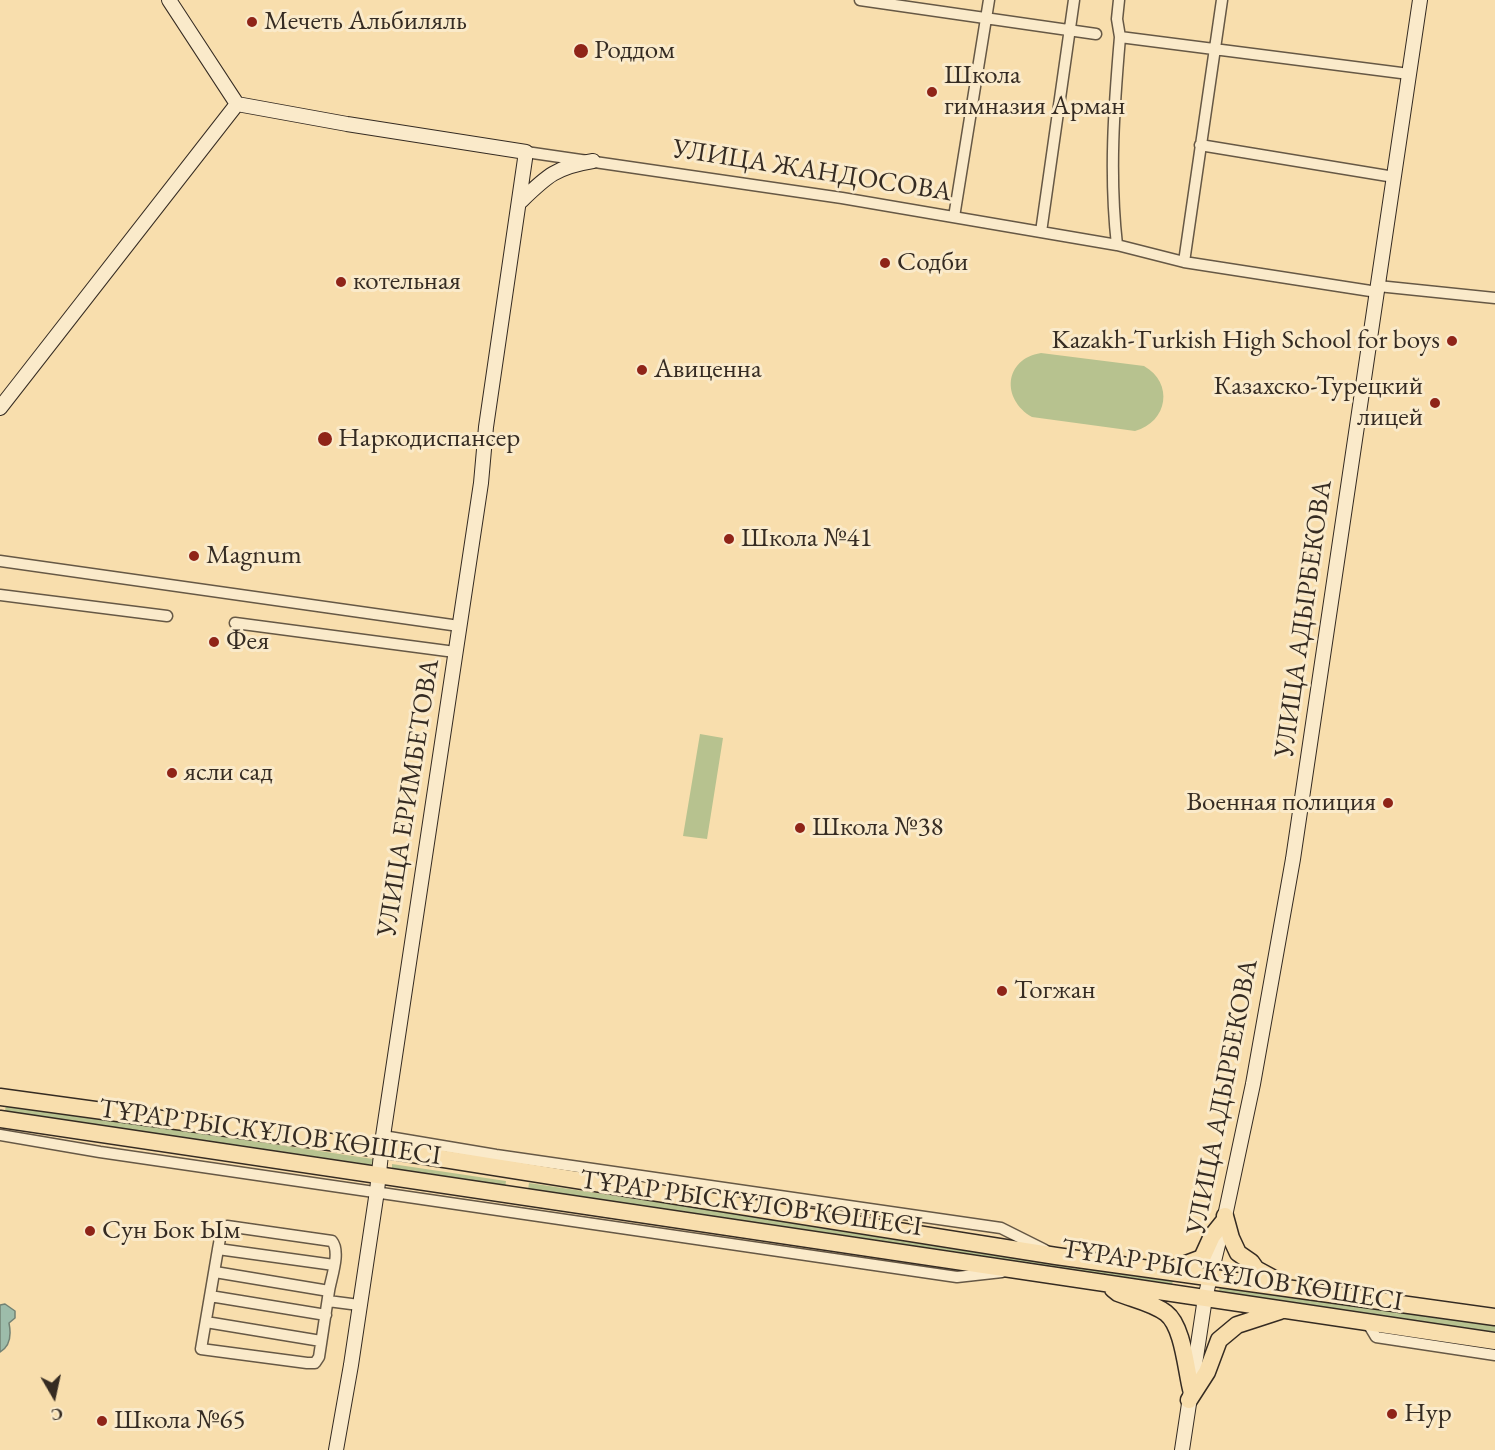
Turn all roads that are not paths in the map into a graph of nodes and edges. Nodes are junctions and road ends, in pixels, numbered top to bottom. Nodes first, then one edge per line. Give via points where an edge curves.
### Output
1 (169, 0) edge
2 (860, 0) edge
3 (989, 0) edge
4 (1074, 0) edge
5 (1119, 0) edge
6 (1222, 0) edge
7 (1420, 0) edge
8 (987, 17) junction
9 (1070, 30) junction
10 (1095, 34) dead end
11 (1120, 37) junction
12 (1214, 50) junction
13 (1409, 74) junction
14 (237, 104) junction
15 (1200, 145) junction
16 (526, 152) junction
17 (593, 160) junction
18 (1394, 177) junction
19 (519, 203) junction
20 (954, 217) junction
21 (1041, 232) junction
22 (1117, 245) junction
23 (1184, 262) junction
24 (1378, 289) junction
25 (1495, 298) edge
26 (0, 408) edge
27 (0, 561) edge
28 (0, 595) edge
29 (167, 616) dead end
30 (235, 623) dead end
31 (459, 626) junction
32 (455, 652) junction
33 (0, 1097) edge
34 (0, 1119) edge
35 (0, 1135) edge
36 (382, 1142) junction
37 (488, 1154) junction
38 (452, 1160) junction
39 (522, 1170) junction
40 (377, 1184) junction
41 (519, 1195) junction
42 (1225, 1218) junction
43 (218, 1249) junction
44 (1056, 1256) junction
45 (333, 1265) junction
46 (1023, 1270) junction
47 (1167, 1271) junction
48 (215, 1272) junction
49 (1210, 1277) junction
50 (1106, 1283) junction
51 (1292, 1288) junction
52 (210, 1296) junction
53 (329, 1296) junction
54 (1205, 1298) junction
55 (359, 1305) junction
56 (1282, 1310) junction
57 (326, 1315) junction
58 (1495, 1317) edge
59 (206, 1322) junction
60 (1367, 1322) junction
61 (321, 1341) junction
62 (1495, 1341) edge
63 (1495, 1355) edge
64 (1190, 1395) junction
65 (336, 1450) edge
66 (1182, 1450) edge

1 - 14 street
2 - 8 street
3 - 8 street
4 - 9 street
5 - 11 street
6 - 12 street
7 - 13 street, УЛИЦА АДЫРБЕКОВА
8 - 9 street
8 - 20 street
9 - 10 street
9 - 21 street
11 - 12 street
11 - 22 street via 1112,146
12 - 13 street
12 - 15 street
13 - 18 street, УЛИЦА АДЫРБЕКОВА
14 - 16 street, УЛИЦА ЖАНДОСОВА
14 - 26 street
15 - 18 street
15 - 23 street
16 - 17 street, УЛИЦА ЖАНДОСОВА
16 - 19 street, УЛИЦА ЕРИМБЕТОВА
17 - 19 street via 553,172
17 - 20 street, УЛИЦА ЖАНДОСОВА
18 - 24 street, УЛИЦА АДЫРБЕКОВА
19 - 31 street, УЛИЦА ЕРИМБЕТОВА
20 - 21 street, УЛИЦА ЖАНДОСОВА
21 - 22 street, УЛИЦА ЖАНДОСОВА
22 - 23 street, УЛИЦА ЖАНДОСОВА
23 - 24 street, УЛИЦА ЖАНДОСОВА
24 - 25 street, УЛИЦА ЖАНДОСОВА
24 - 42 street, УЛИЦА АДЫРБЕКОВА via 1293,859
27 - 31 street
28 - 29 street
30 - 32 street
31 - 32 street, УЛИЦА ЕРИМБЕТОВА
32 - 36 street, УЛИЦА ЕРИМБЕТОВА
33 - 36 main road
34 - 40 main road, ТҰРАР РЫСКҰЛОВ КӨШЕСІ
35 - 40 street via 100,1152
36 - 37 street
36 - 38 main road
36 - 40 street, УЛИЦА ЕРИМБЕТОВА
37 - 38 street
37 - 44 street via 1001,1228
38 - 39 main road
39 - 41 main road
39 - 44 main road
40 - 41 main road, ТҰРАР РЫСКҰЛОВ КӨШЕСІ
40 - 46 street via 957,1277
40 - 55 street, УЛИЦА ЕРИМБЕТОВА
41 - 46 main road, ТҰРАР РЫСКҰЛОВ КӨШЕСІ
42 - 47 main road via 1202,1258
42 - 49 street, УЛИЦА АДЫРБЕКОВА
42 - 51 main road via 1238,1253 1256,1269
43 - 45 street
43 - 45 street via 220,1232 227,1226 332,1241 336,1248
43 - 48 street
44 - 47 main road
45 - 53 street
46 - 50 main road, ТҰРАР РЫСКҰЛОВ КӨШЕСІ
47 - 49 main road
48 - 52 street
48 - 53 street
49 - 51 main road
49 - 54 street, УЛИЦА АДЫРБЕКОВА
50 - 54 main road, ТҰРАР РЫСКҰЛОВ КӨШЕСІ
50 - 64 main road via 1118,1293 1171,1318 1179,1335
51 - 58 main road
52 - 57 street
52 - 59 street
53 - 55 street
53 - 57 street
54 - 56 main road, ТҰРАР РЫСКҰЛОВ КӨШЕСІ
54 - 64 street, УЛИЦА АДЫРБЕКОВА
55 - 65 street, УЛИЦА ЕРИМБЕТОВА
56 - 60 main road, ТҰРАР РЫСКҰЛОВ КӨШЕСІ
56 - 64 main road via 1237,1325 1219,1340 1207,1371
57 - 61 street
59 - 61 street
59 - 61 street via 201,1346 204,1350 315,1363
60 - 62 main road, ТҰРАР РЫСКҰЛОВ КӨШЕСІ
60 - 63 street via 1376,1337
64 - 66 street, УЛИЦА АДЫРБЕКОВА

